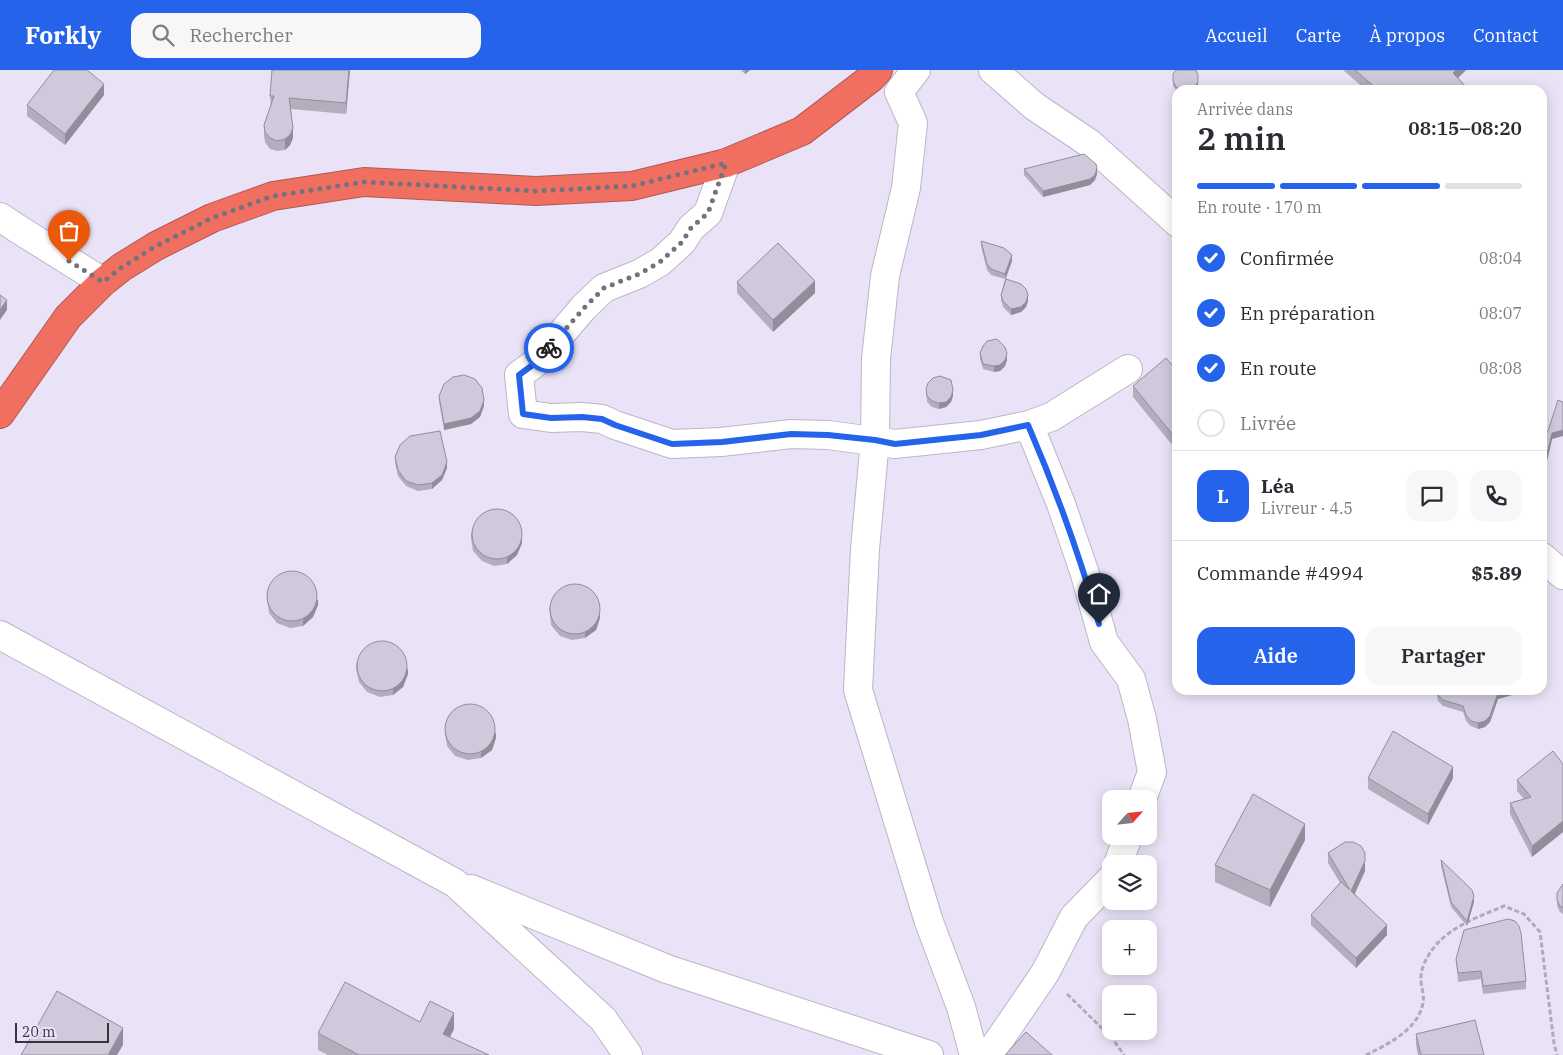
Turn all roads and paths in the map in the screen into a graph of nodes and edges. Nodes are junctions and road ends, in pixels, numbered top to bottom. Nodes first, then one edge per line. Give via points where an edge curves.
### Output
1 (878, 70) edge
2 (916, 70) edge
3 (993, 70) edge
4 (726, 163) junction
5 (0, 217) edge
6 (1172, 218) edge
7 (103, 282) junction
8 (1128, 369) dead end
9 (0, 414) edge
10 (1027, 427) junction
11 (875, 440) junction
12 (1547, 561) edge
13 (1563, 575) edge
14 (0, 635) edge
15 (1145, 790) edge
16 (456, 883) junction
17 (1102, 888) edge
18 (1045, 973) junction
19 (628, 1055) edge
20 (929, 1055) edge
21 (974, 1055) edge
22 (989, 1055) edge
23 (1124, 1055) edge
24 (1366, 1055) edge
25 (1557, 1055) edge

1 - 4 highway via 802,130
2 - 11 street via 899,92 912,123 906,188 885,276 876,358
3 - 6 street via 1034,106 1089,143
4 - 7 highway via 632,186 536,191 364,182 273,196 212,218 156,246
4 - 11 street via 708,213 691,228 682,242 660,262 604,288 538,361 519,375 523,414 602,419 672,444 791,434
5 - 7 street
7 - 9 highway via 68,317
8 - 10 street via 1051,417
10 - 11 street via 895,444
10 - 15 street via 1061,504 1104,642 1131,679 1152,772
11 - 21 street via 865,549 858,690 929,922
12 - 13 street
14 - 16 street
16 - 19 street via 603,1019
16 - 20 street via 667,969
17 - 18 street via 1074,917
18 - 22 street
18 - 23 path via 1112,1038
24 - 25 path via 1391,1043 1416,1020 1423,1002 1420,975 1427,957 1438,943 1459,926 1504,906 1524,914 1540,932

